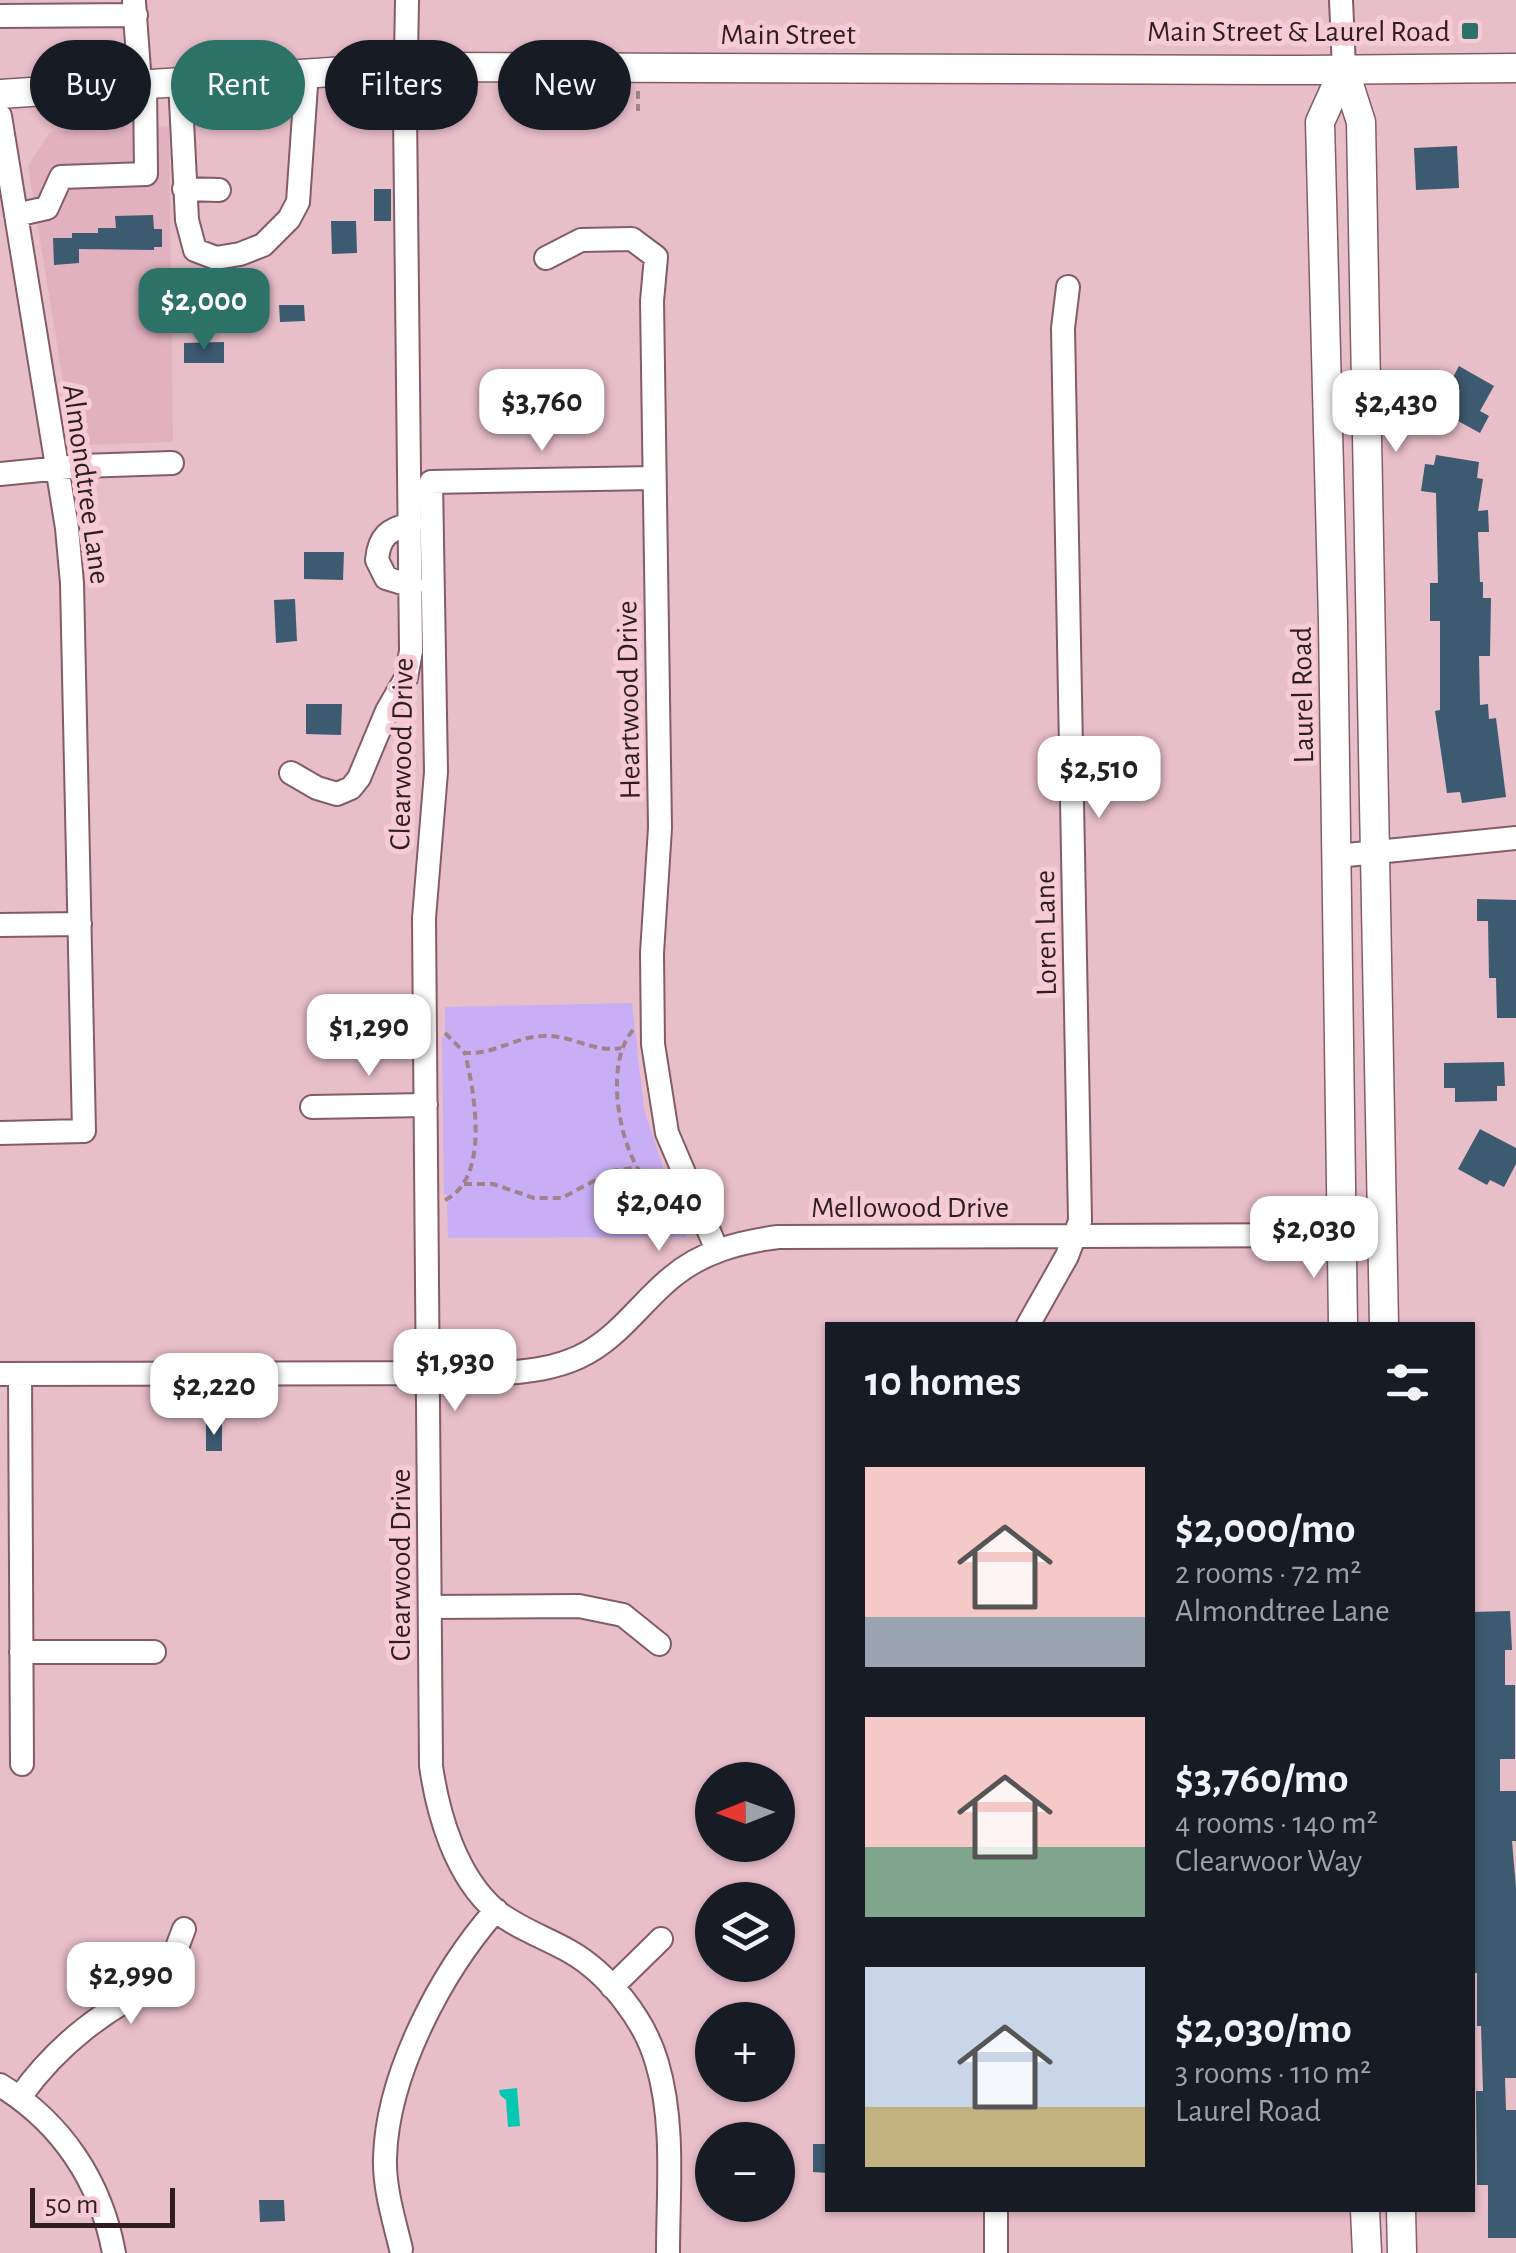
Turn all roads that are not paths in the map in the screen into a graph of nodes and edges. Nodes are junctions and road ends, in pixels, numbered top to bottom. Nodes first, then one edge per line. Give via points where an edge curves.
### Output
1 (407, 0) edge
2 (1341, 0) edge
3 (135, 8) edge
4 (0, 16) edge
5 (138, 40) edge
6 (406, 40) edge
7 (478, 66) edge
8 (1516, 68) edge
9 (1344, 69) junction
10 (325, 70) edge
11 (307, 71) joint
12 (30, 92) edge
13 (0, 94) edge
14 (0, 116) edge
15 (144, 130) edge
16 (182, 130) edge
17 (407, 130) edge
18 (184, 189) junction
19 (219, 190) dead end
20 (16, 215) junction
21 (546, 258) dead end
22 (1068, 286) dead end
23 (172, 463) dead end
24 (57, 468) junction
25 (0, 474) edge
26 (654, 478) junction
27 (411, 515) junction
28 (412, 586) junction
29 (291, 773) dead end
30 (1516, 838) edge
31 (1375, 853) junction
32 (1337, 856) junction
33 (80, 924) junction
34 (0, 925) edge
35 (426, 1105) junction
36 (312, 1106) dead end
37 (0, 1133) edge
38 (1382, 1234) junction
39 (1342, 1236) junction
40 (1075, 1237) junction
41 (717, 1250) junction
42 (1030, 1322) edge
43 (1343, 1322) edge
44 (1384, 1322) edge
45 (10, 1374) edge
46 (428, 1374) junction
47 (430, 1606) junction
48 (658, 1644) dead end
49 (22, 1652) junction
50 (154, 1652) dead end
51 (22, 1764) dead end
52 (496, 1910) junction
53 (184, 1929) dead end
54 (661, 1939) dead end
55 (612, 1987) junction
56 (10, 2091) edge
57 (996, 2212) edge
58 (1365, 2212) edge
59 (1402, 2212) edge
60 (401, 2249) dead end
61 (114, 2253) edge
62 (668, 2253) edge
63 (996, 2253) edge
64 (1366, 2253) edge
65 (1402, 2253) edge

1 - 6 street
2 - 9 street, Laurel Road
3 - 4 street
3 - 5 street
7 - 9 main road, Main Street
8 - 9 main road, Main Street
9 - 31 main road, Laurel Road via 1361,122
9 - 32 main road, Laurel Road via 1320,122
10 - 11 main road, Main Street
11 - 18 street via 298,202 277,234 240,254 204,256 195,250
12 - 13 main road, Main Street
14 - 20 street, Almondtree Lane
15 - 20 street via 146,174 61,176 47,208
16 - 18 street
17 - 27 street
18 - 19 street
20 - 24 street, Almondtree Lane
21 - 26 street, Heartwood Drive via 581,240 632,240 656,256
22 - 40 street, Loren Lane via 1063,348 1080,1221
23 - 24 street
24 - 25 street
24 - 33 street, Almondtree Lane via 72,583
26 - 35 street, Clearwood Drive via 431,482 436,772 424,918
26 - 41 street, Heartwood Drive via 660,828 653,1044 667,1134
27 - 28 street
27 - 28 street via 383,538 377,560 386,578
28 - 29 street via 406,678 359,778 337,794
30 - 31 street
31 - 32 street
31 - 38 main road, Laurel Road
32 - 39 main road, Laurel Road
33 - 34 street
33 - 37 street, Almondtree Lane via 84,1131
35 - 36 street
35 - 46 street, Clearwood Drive
38 - 39 street, Mellowood Drive
38 - 44 main road, Laurel Road
39 - 40 street, Mellowood Drive
39 - 43 main road, Laurel Road
40 - 41 street, Mellowood Drive via 778,1238
40 - 42 street, Loren Lane
41 - 46 street, Mellowood Drive via 669,1278 620,1331 581,1356 544,1369
45 - 46 street, Mellowood Drive
45 - 49 street
46 - 47 street, Clearwood Drive
47 - 48 street via 579,1606 623,1615
47 - 52 street, Clearwood Drive via 437,1807 454,1853
49 - 50 street
49 - 51 street
52 - 55 street, Clearwood Drive via 575,1954
52 - 60 street via 450,1969 391,2106 384,2163
53 - 56 street via 165,1979 123,2000
54 - 55 street
55 - 62 street, Clearwood Drive via 657,2060 667,2112
56 - 61 street via 81,2162 108,2219
57 - 63 street
58 - 64 main road
59 - 65 main road

